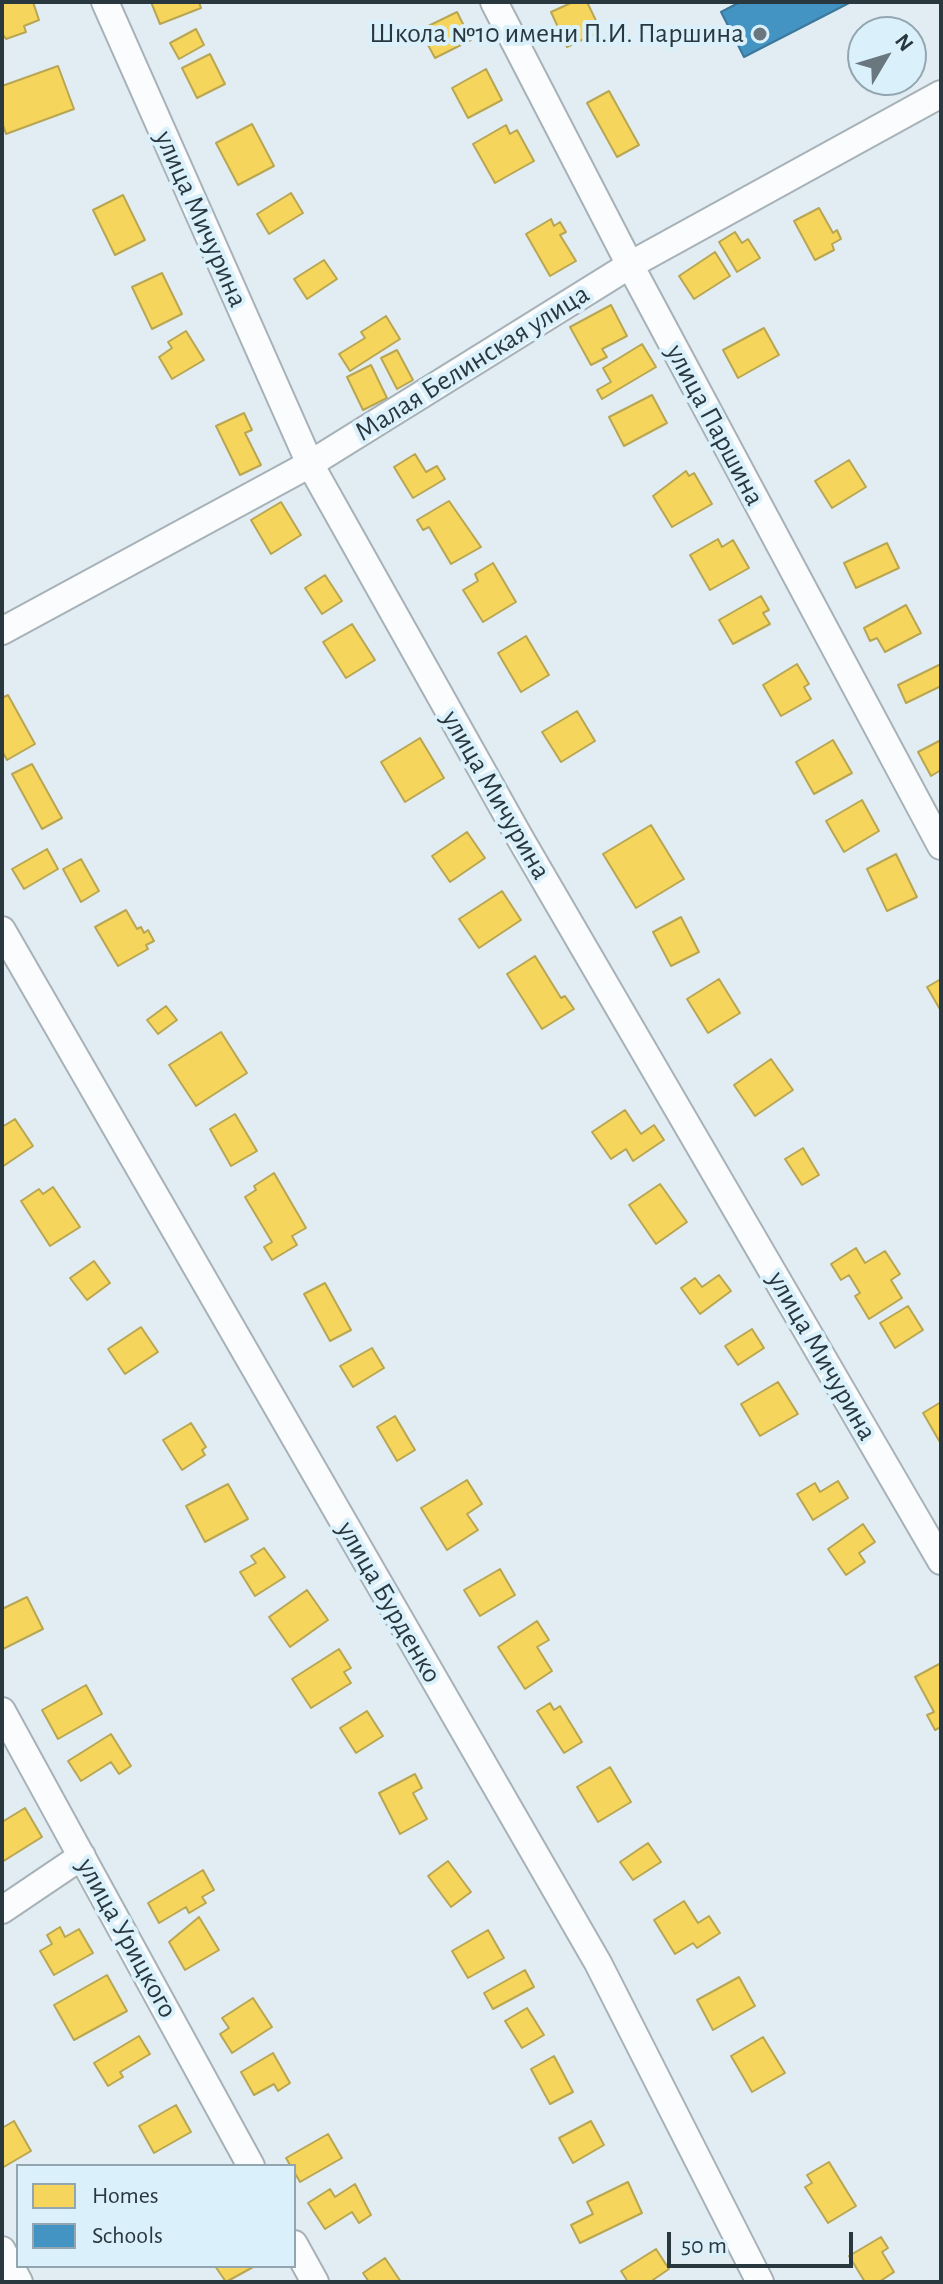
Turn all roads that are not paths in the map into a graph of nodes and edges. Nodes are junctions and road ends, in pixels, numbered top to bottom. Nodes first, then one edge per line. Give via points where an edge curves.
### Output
1 (105, 2) edge
2 (494, 2) edge
3 (941, 94) edge
4 (630, 265) junction
5 (310, 464) junction
6 (2, 631) edge
7 (941, 846) edge
8 (2, 930) edge
9 (941, 1561) edge
10 (2, 1711) edge
11 (82, 1856) junction
12 (2, 1910) edge
13 (250, 2164) edge
14 (296, 2248) edge
15 (2, 2250) edge
16 (19, 2282) edge
17 (315, 2282) edge
18 (760, 2282) edge

1 - 5 street, улица Мичурина
2 - 4 street, улица Паршина
3 - 4 street, Малая Белинская улица
4 - 5 street, Малая Белинская улица
4 - 7 street, улица Паршина
5 - 6 street, Малая Белинская улица
5 - 9 street, улица Мичурина via 520,838
8 - 18 street, улица Бурденко via 598,1963
10 - 11 street, улица Урицкого
11 - 12 street
11 - 13 street, улица Урицкого
14 - 17 street
15 - 16 street

